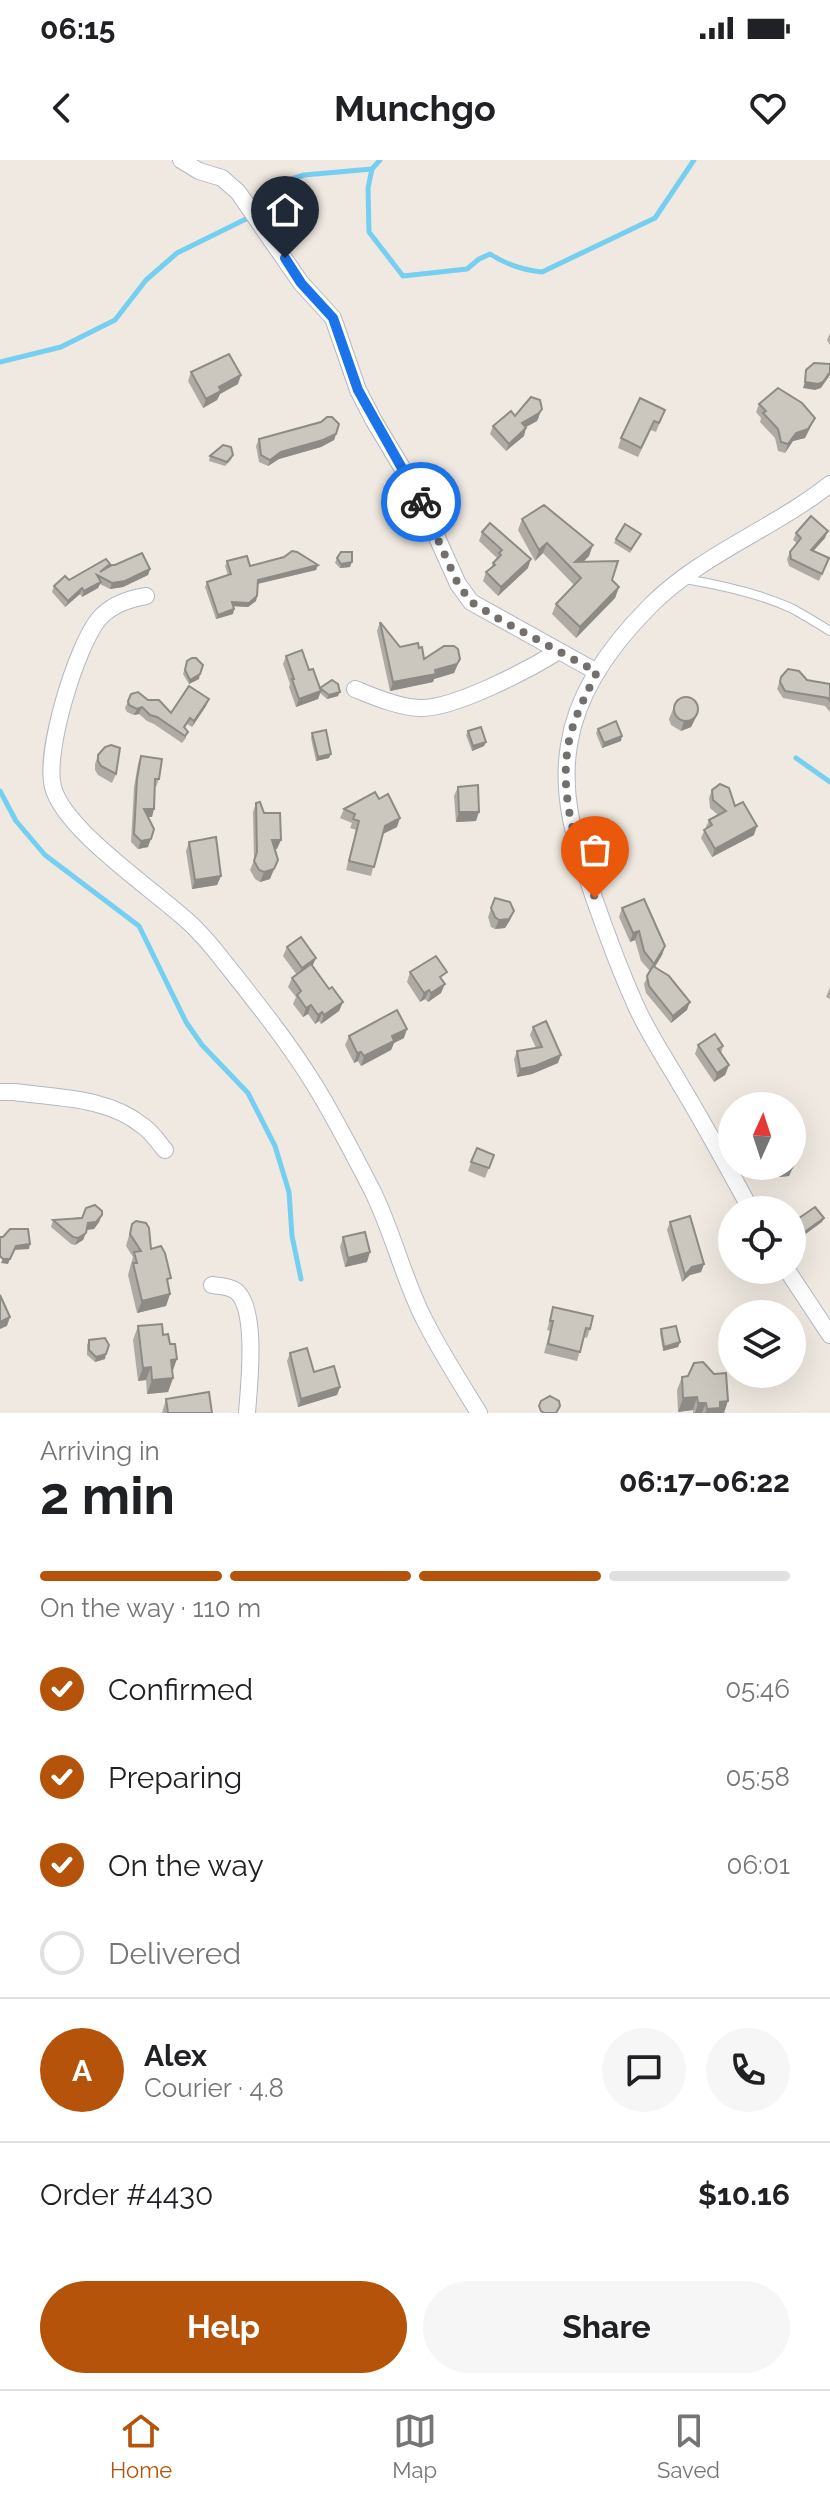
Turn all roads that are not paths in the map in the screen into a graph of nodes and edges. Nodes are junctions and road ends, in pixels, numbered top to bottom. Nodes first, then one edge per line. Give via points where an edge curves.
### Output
1 (181, 160) edge
2 (830, 484) edge
3 (683, 579) junction
4 (146, 596) dead end
5 (830, 631) edge
6 (557, 652) junction
7 (597, 672) junction
8 (355, 689) dead end
9 (0, 1092) edge
10 (165, 1150) dead end
11 (743, 1196) edge
12 (796, 1284) edge
13 (212, 1285) dead end
14 (830, 1335) edge
15 (247, 1413) edge
16 (479, 1413) edge

1 - 6 street via 222,178 238,192 301,283 333,318 358,390 471,602
2 - 3 street
3 - 5 lane via 767,599
3 - 7 street via 652,603
4 - 16 street via 111,608 83,649 63,704 53,788 74,821 193,926 296,1056 373,1193 424,1319
6 - 7 street
6 - 8 street via 510,678 430,707 395,703
7 - 11 street via 569,742 566,800 574,837 634,1003
9 - 10 street via 111,1106 146,1127
12 - 14 street
13 - 15 street via 229,1287 244,1302 250,1344

